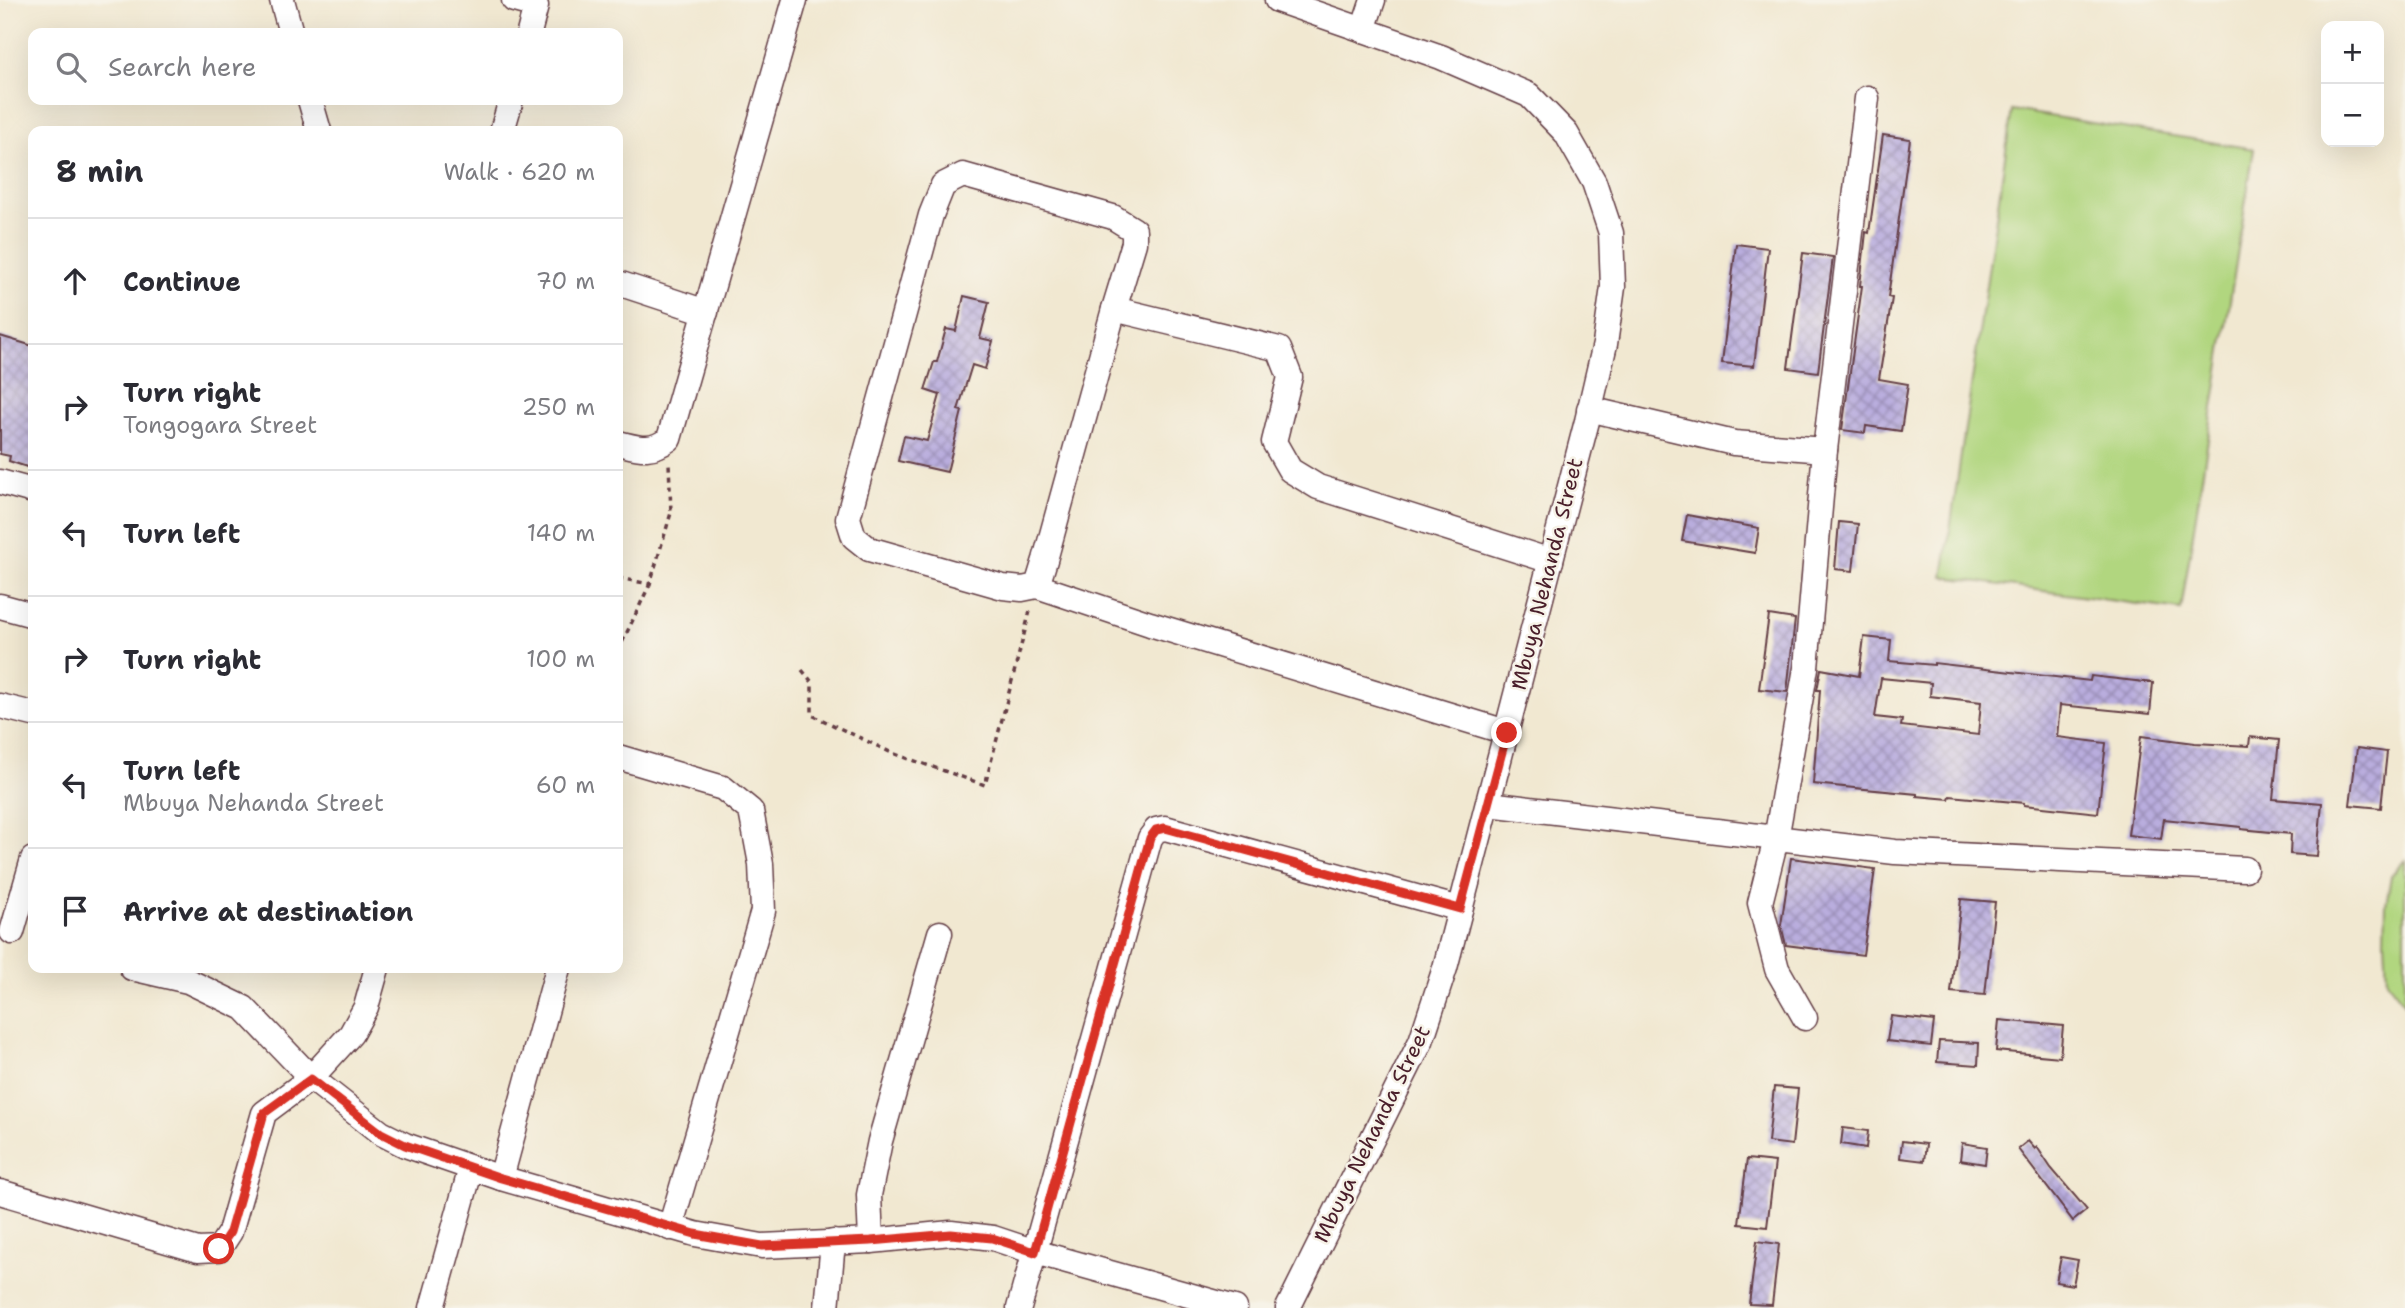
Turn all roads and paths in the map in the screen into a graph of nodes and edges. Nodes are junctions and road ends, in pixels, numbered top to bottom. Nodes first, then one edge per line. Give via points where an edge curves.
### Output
1 (282, 0) edge
2 (513, 0) edge
3 (795, 0) edge
4 (1277, 0) edge
5 (1373, 0) edge
6 (290, 28) edge
7 (530, 28) edge
8 (1363, 30) junction
9 (1867, 98) dead end
10 (311, 105) edge
11 (510, 105) edge
12 (317, 126) edge
13 (503, 126) edge
14 (623, 285) edge
15 (1114, 309) junction
16 (706, 312) junction
17 (1589, 409) junction
18 (668, 439) junction
19 (623, 444) edge
20 (1825, 450) junction
21 (0, 482) edge
22 (28, 490) edge
23 (1551, 561) junction
24 (623, 579) edge
25 (650, 584) junction
26 (1037, 586) junction
27 (0, 606) edge
28 (28, 614) edge
29 (623, 641) edge
30 (802, 670) dead end
31 (0, 706) edge
32 (28, 713) edge
33 (1507, 733) junction
34 (623, 758) edge
35 (1488, 804) junction
36 (1776, 839) junction
37 (2245, 869) dead end
38 (28, 880) edge
39 (1460, 909) junction
40 (15, 933) edge
41 (940, 933) dead end
42 (376, 973) edge
43 (557, 973) edge
44 (189, 974) edge
45 (1805, 1018) dead end
46 (311, 1079) junction
47 (471, 1168) junction
48 (501, 1178) junction
49 (0, 1192) edge
50 (670, 1228) junction
51 (871, 1241) junction
52 (832, 1242) junction
53 (1035, 1252) junction
54 (432, 1308) edge
55 (827, 1308) edge
56 (1019, 1308) edge
57 (1235, 1308) edge
58 (1288, 1308) edge

1 - 6 street
2 - 7 street via 537,6
3 - 16 street
4 - 8 street, Mbuya Nehanda Street
5 - 8 street
8 - 17 street, Mbuya Nehanda Street via 1529,95 1566,133 1594,182 1611,233 1613,288
9 - 20 street
10 - 12 street
11 - 13 street
14 - 16 street
15 - 23 street via 1279,349 1290,377 1274,442 1290,470 1318,487
15 - 26 street
15 - 26 street via 1135,243 1134,230 1113,217 963,174 943,185 848,518 854,537 869,549 1003,587
16 - 18 street
17 - 20 street via 1734,443
17 - 23 street, Mbuya Nehanda Street
18 - 19 street via 658,448
18 - 25 path via 671,513
20 - 36 street via 1806,668
21 - 22 street
23 - 33 street, Mbuya Nehanda Street
24 - 25 path
25 - 29 path
26 - 30 path via 985,785 892,752 812,715 812,682
26 - 33 street
27 - 28 street
31 - 32 street
33 - 35 street, Mbuya Nehanda Street
34 - 50 street via 723,788 751,811 761,864 763,911
35 - 36 street
35 - 39 street, Mbuya Nehanda Street
36 - 37 street via 1895,852
36 - 45 street via 1760,902 1777,969
38 - 40 street
39 - 53 street via 1165,828 1156,830 1150,838
39 - 58 street, Mbuya Nehanda Street via 1421,1041
41 - 51 street via 880,1141 869,1195
42 - 46 street via 366,1007 351,1034
43 - 48 street
44 - 46 street via 244,1009
46 - 47 street via 381,1133
46 - 49 street via 264,1113 230,1232 219,1249 198,1250
47 - 48 street
47 - 54 street
48 - 50 street
50 - 52 street via 762,1246
51 - 52 street
51 - 53 street via 951,1234 992,1238
52 - 55 street
53 - 56 street
53 - 57 street

